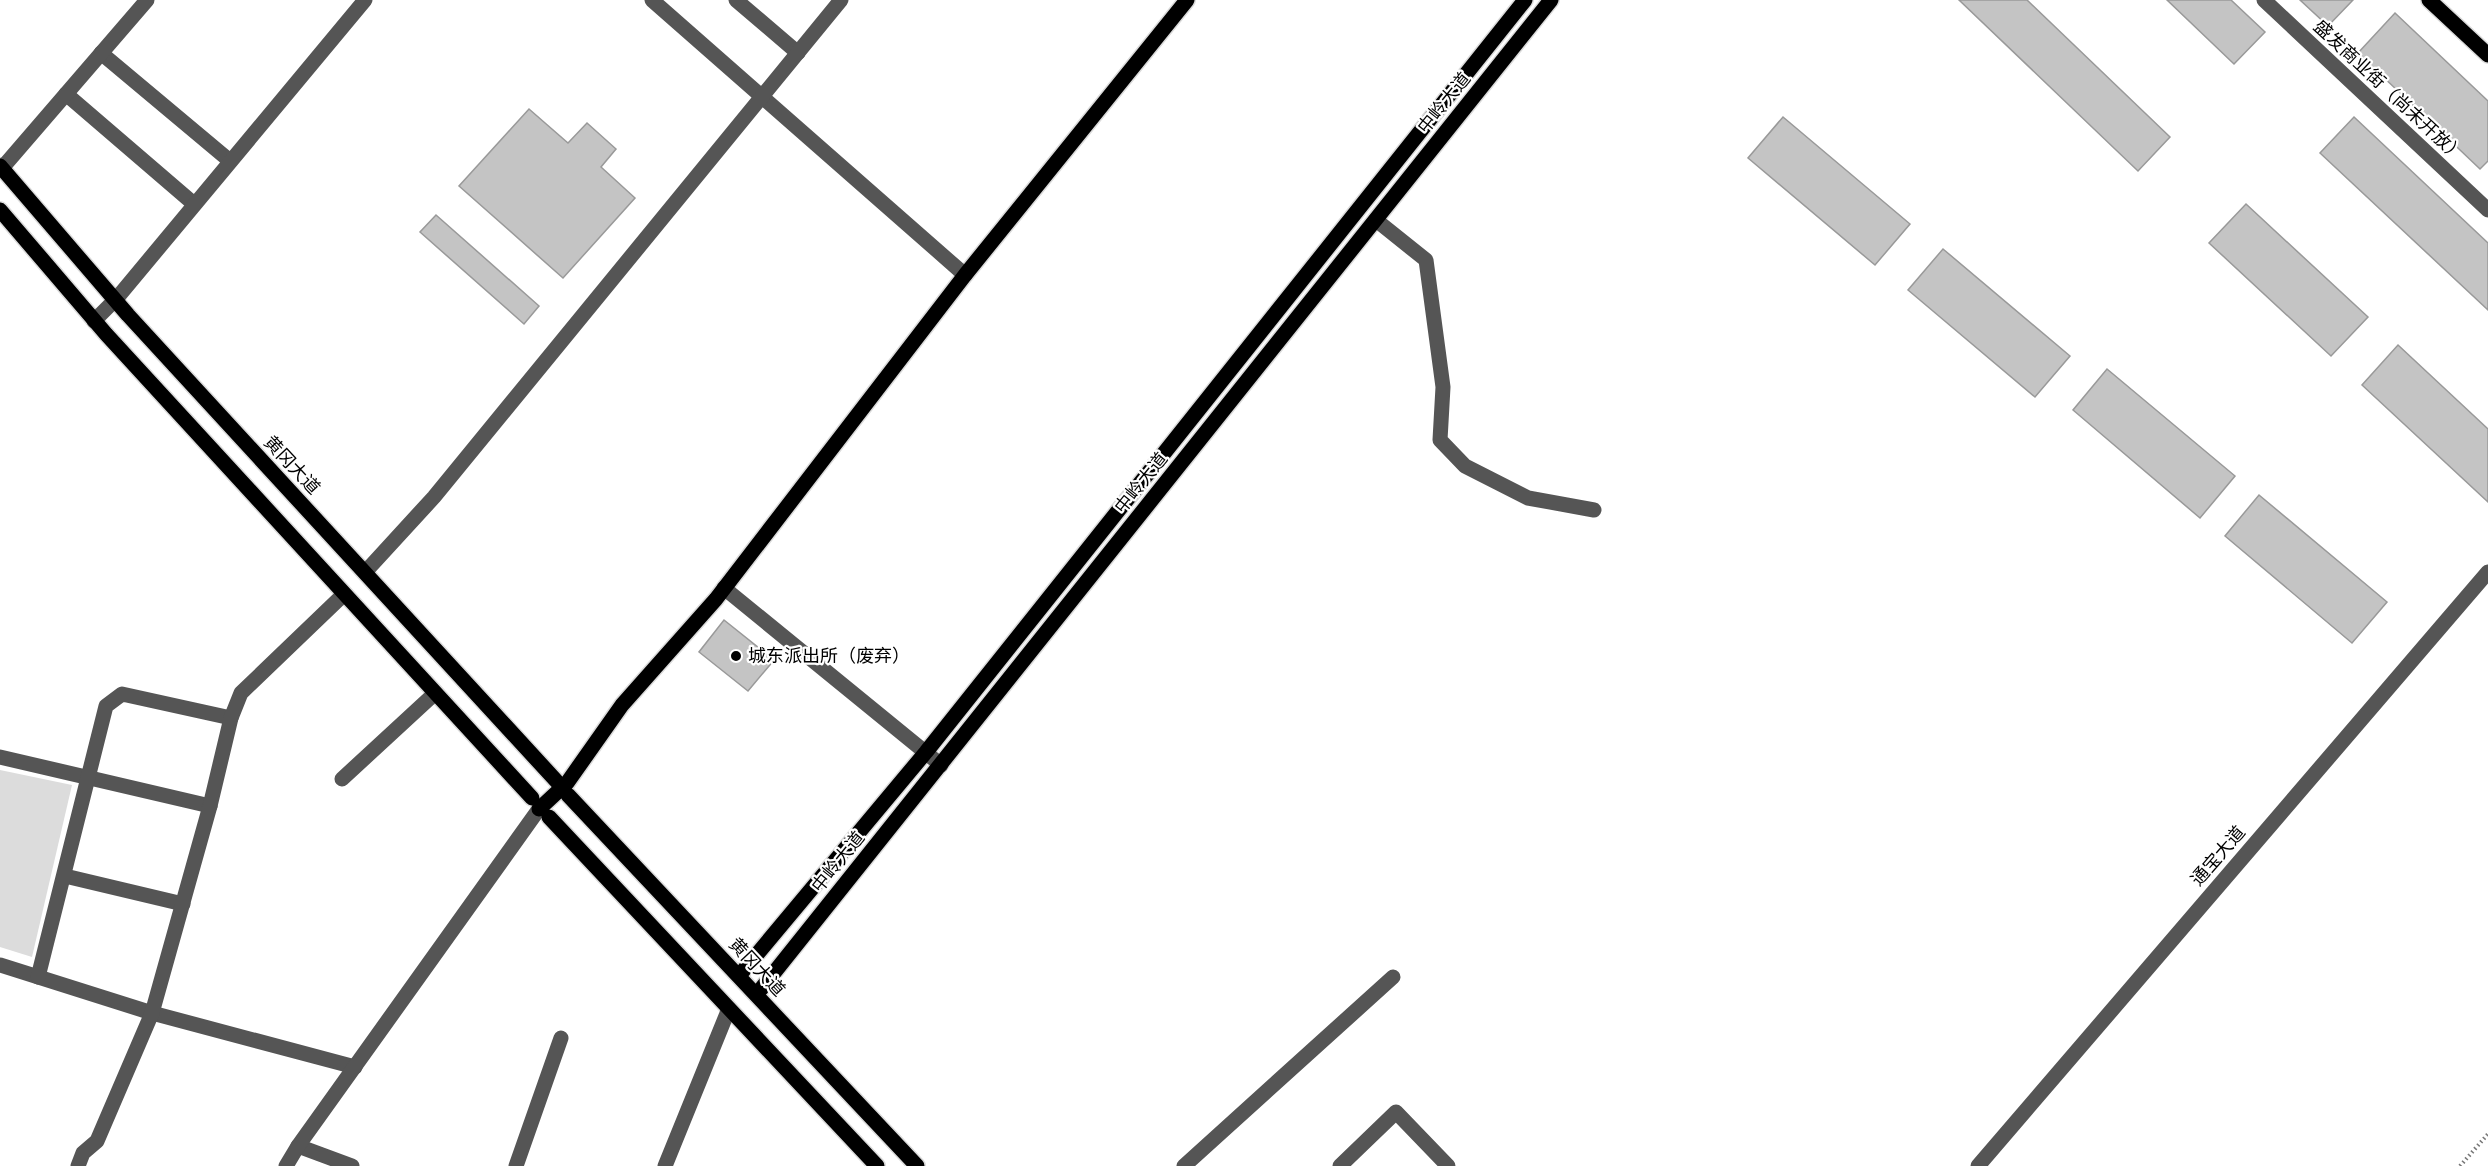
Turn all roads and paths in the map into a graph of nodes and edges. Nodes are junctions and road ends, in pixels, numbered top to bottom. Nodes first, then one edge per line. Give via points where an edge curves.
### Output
1 (147, 0) edge
2 (365, 0) edge
3 (652, 0) edge
4 (736, 0) edge
5 (841, 0) edge
6 (1187, 0) edge
7 (1525, 0) edge
8 (1551, 0) edge
9 (2264, 0) edge
10 (2429, 0) edge
11 (101, 53) junction
12 (798, 53) junction
13 (2488, 55) edge
14 (66, 94) junction
15 (763, 96) junction
16 (230, 161) junction
17 (2, 166) edge
18 (194, 204) junction
19 (0, 210) edge
20 (2488, 210) edge
21 (1376, 220) junction
22 (964, 275) junction
23 (94, 321) dead end
24 (1594, 510) dead end
25 (368, 569) dead end
26 (2488, 572) edge
27 (724, 588) junction
28 (341, 597) dead end
29 (432, 696) dead end
30 (231, 718) junction
31 (926, 752) junction
32 (0, 757) edge
33 (941, 765) junction
34 (88, 777) junction
35 (342, 779) dead end
36 (210, 806) junction
37 (540, 808) junction
38 (65, 876) junction
39 (183, 904) junction
40 (0, 965) edge
41 (743, 971) dead end
42 (38, 977) junction
43 (1393, 977) dead end
44 (761, 989) dead end
45 (728, 1011) dead end
46 (152, 1013) junction
47 (561, 1038) dead end
48 (355, 1067) junction
49 (2488, 1134) edge
50 (298, 1146) junction
51 (1350, 1163) edge
52 (78, 1166) edge
53 (286, 1166) edge
54 (352, 1166) edge
55 (516, 1166) edge
56 (664, 1166) edge
57 (877, 1166) edge
58 (917, 1166) edge
59 (1184, 1166) edge
60 (1448, 1166) edge
61 (1978, 1166) edge
62 (2460, 1166) edge

1 - 11 street
2 - 16 street
3 - 15 street
4 - 12 street
5 - 12 street
6 - 22 main road
7 - 31 main road, 中岭大道
8 - 21 main road, 中岭大道
9 - 20 street, 盛发商业街（尚未开放）
10 - 13 main road
11 - 14 street
11 - 16 street
12 - 15 street
14 - 17 street
14 - 18 street
15 - 22 street
15 - 25 street via 434,497
16 - 18 street
17 - 58 main road, 黄冈大道 via 128,315 564,790
18 - 23 street
19 - 37 main road via 106,334
21 - 24 street via 1426,260 1443,387 1440,440 1465,466 1528,498
21 - 33 main road, 中岭大道
22 - 27 main road
26 - 61 street, 通宝大道
27 - 31 street
27 - 37 main road via 622,705 567,783
28 - 30 street via 241,693
29 - 35 street
30 - 34 street via 122,694 106,706
30 - 36 street
31 - 33 street
31 - 41 main road, 中岭大道
32 - 34 street
33 - 44 main road, 中岭大道
34 - 36 street
34 - 38 street
36 - 39 street
37 - 48 street
37 - 57 main road
38 - 39 street
38 - 42 street
39 - 46 street
40 - 42 street
42 - 46 street
43 - 59 street
45 - 56 street
46 - 48 street
46 - 52 street via 97,1141 83,1153
47 - 55 street
48 - 50 street
49 - 62 path
50 - 53 street
50 - 54 street
51 - 60 street via 1396,1112

